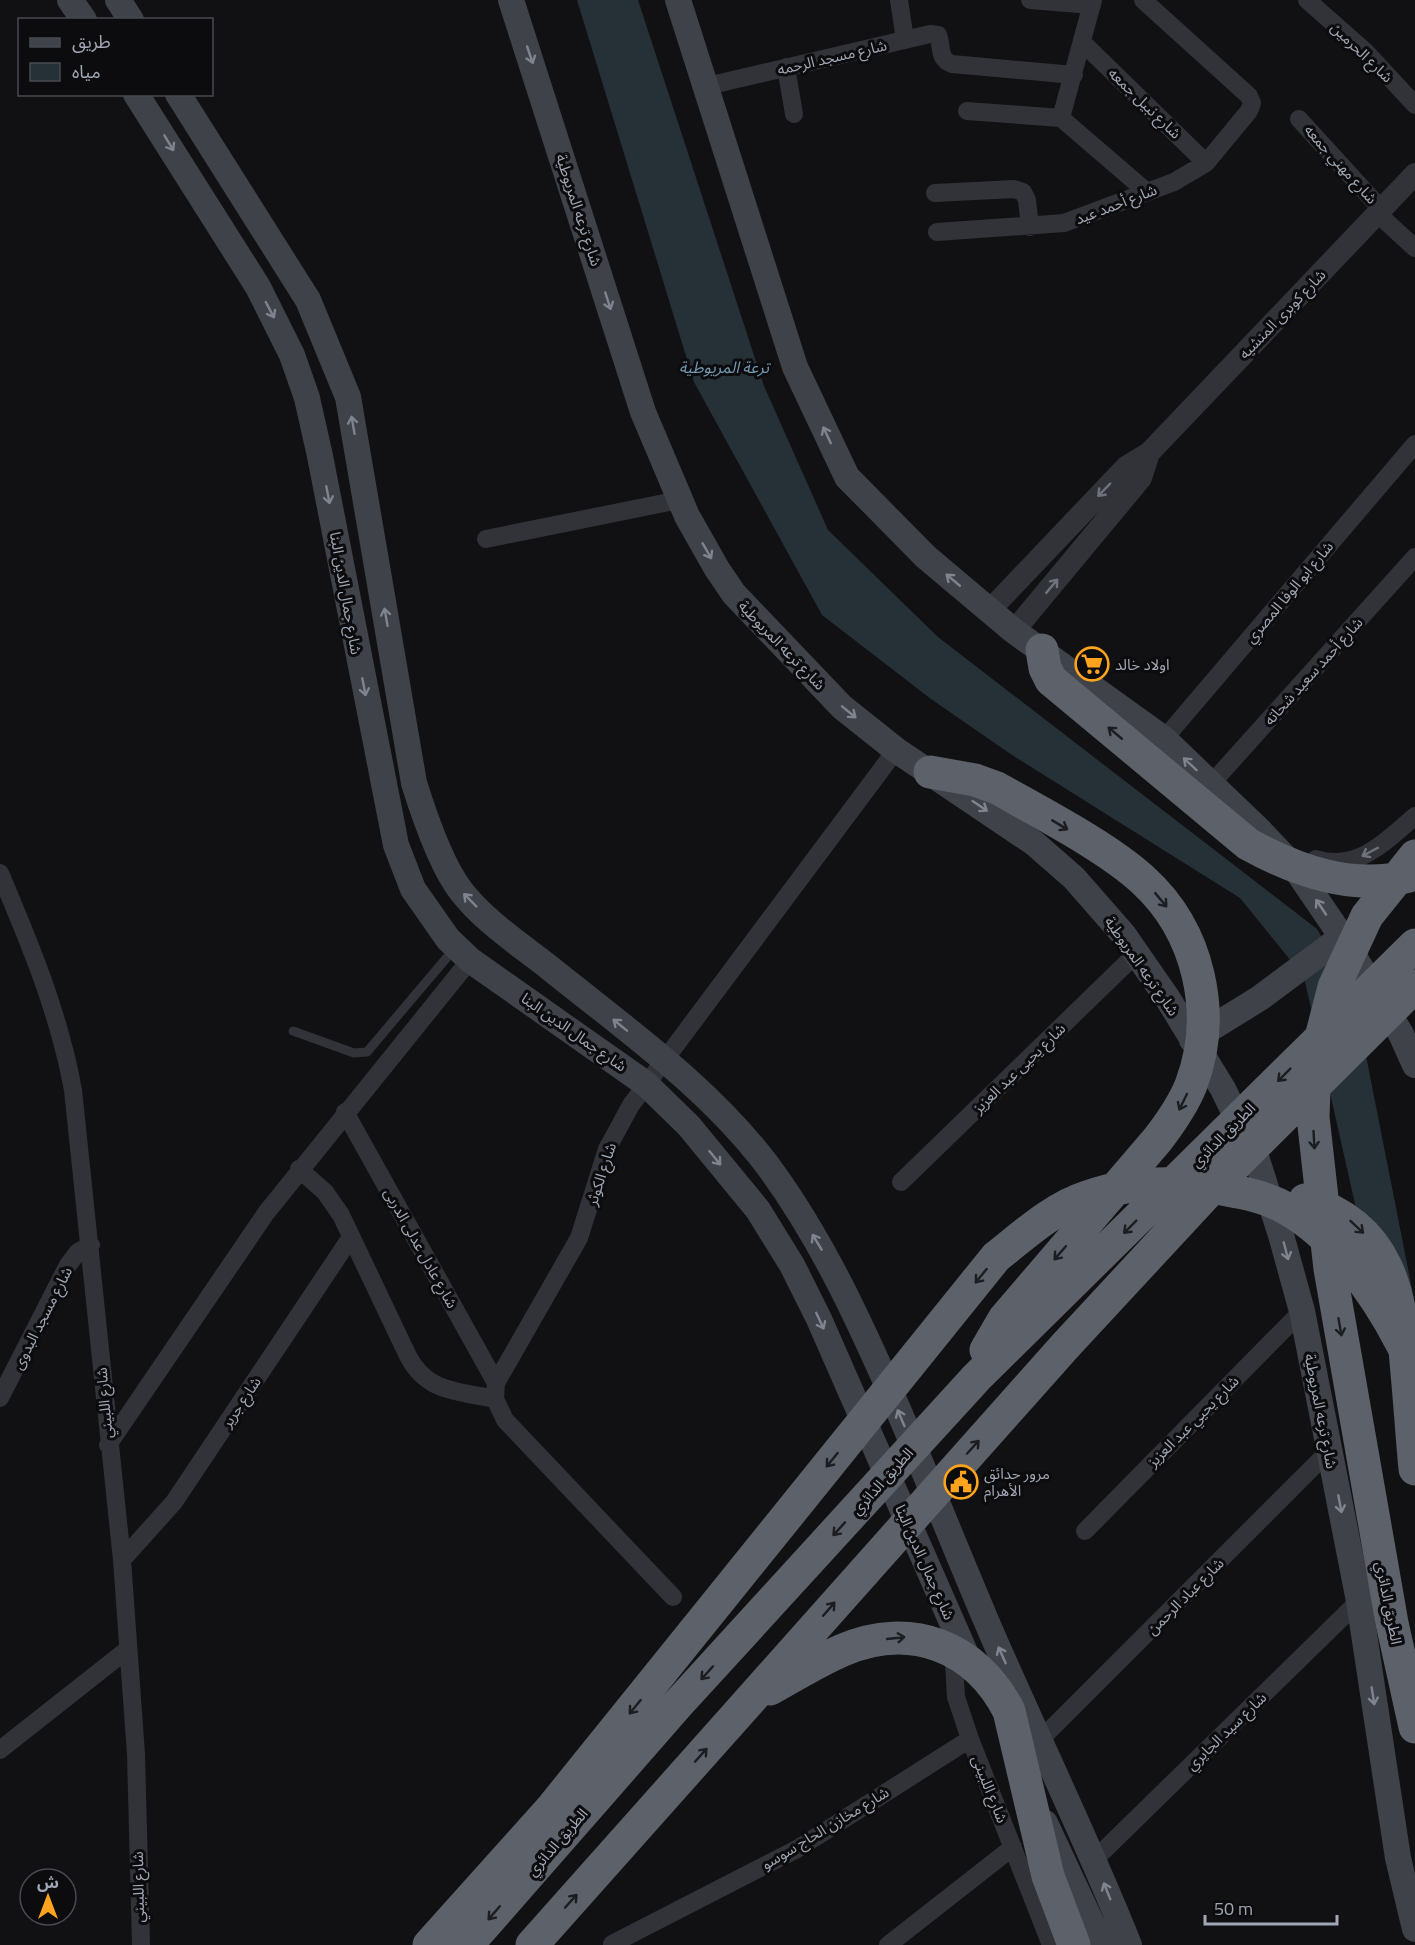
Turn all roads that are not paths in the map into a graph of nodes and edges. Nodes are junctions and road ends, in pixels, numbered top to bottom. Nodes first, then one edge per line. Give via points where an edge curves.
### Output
1 (70, 0) edge
2 (118, 0) edge
3 (511, 0) edge
4 (678, 0) edge
5 (899, 0) edge
6 (1030, 0) edge
7 (1143, 0) edge
8 (1307, 0) edge
9 (1093, 2) edge
10 (83, 18) edge
11 (129, 18) edge
12 (905, 40) junction
13 (1083, 43) junction
14 (786, 67) junction
15 (1074, 75) junction
16 (707, 86) junction
17 (137, 96) edge
18 (179, 96) edge
19 (1415, 105) edge
20 (967, 111) dead end
21 (794, 114) dead end
22 (1061, 118) junction
23 (1299, 119) dead end
24 (1206, 163) junction
25 (1415, 174) edge
26 (1147, 192) junction
27 (935, 193) dead end
28 (1380, 212) junction
29 (1030, 227) junction
30 (937, 232) dead end
31 (1415, 248) edge
32 (1415, 444) edge
33 (1149, 453) junction
34 (679, 500) junction
35 (486, 539) dead end
36 (1415, 557) edge
37 (989, 611) junction
38 (1014, 631) junction
39 (1042, 650) joint
40 (896, 750) junction
41 (1162, 755) junction
42 (930, 772) junction
43 (1211, 784) junction
44 (1415, 816) edge
45 (1276, 847) junction
46 (1415, 856) edge
47 (0, 873) edge
48 (1415, 875) edge
49 (1336, 942) junction
50 (1415, 945) edge
51 (463, 953) junction
52 (1136, 954) junction
53 (1415, 986) edge
54 (292, 1031) dead end
55 (1192, 1040) junction
56 (666, 1062) junction
57 (1415, 1065) edge
58 (646, 1084) junction
59 (713, 1104) junction
60 (345, 1112) junction
61 (689, 1126) junction
62 (299, 1169) junction
63 (901, 1182) dead end
64 (351, 1237) junction
65 (91, 1245) junction
66 (1137, 1268) junction
67 (1302, 1311) junction
68 (1415, 1371) edge
69 (977, 1377) junction
70 (496, 1391) junction
71 (0, 1398) edge
72 (108, 1445) junction
73 (1329, 1451) junction
74 (1415, 1469) edge
75 (1085, 1531) dead end
76 (122, 1560) junction
77 (673, 1597) dead end
78 (1359, 1601) junction
79 (954, 1628) junction
80 (128, 1648) junction
81 (748, 1702) junction
82 (1415, 1727) edge
83 (970, 1739) junction
84 (1040, 1740) junction
85 (0, 1750) edge
86 (1013, 1847) junction
87 (1094, 1860) junction
88 (1415, 1929) edge
89 (138, 1944) edge
90 (429, 1945) edge
91 (466, 1945) edge
92 (532, 1945) edge
93 (613, 1945) edge
94 (888, 1945) edge
95 (1051, 1945) edge
96 (1074, 1945) edge
97 (1102, 1945) edge
98 (1129, 1945) edge

1 - 10 main road
2 - 11 main road
3 -> 34 main road, شارع ترعه المريوطية via 643,411
4 - 16 main road
5 - 12 street
6 - 9 street
7 - 24 street, شارع أحمد عيد via 1249,96 1252,103
8 - 19 street, شارع الحرمين via 1366,52
9 - 13 street
12 - 14 street, شارع مسجد الرحمه
12 - 15 street, شارع مسجد الرحمه via 938,35 941,55 952,64
13 - 15 street
13 - 24 street, شارع نبيل جمعه
14 - 16 street, شارع مسجد الرحمه
14 - 21 street
15 - 22 street
37 -> 16 main road via 926,557 847,477 795,367
17 -> 51 main road, شارع جمال الدين البنا via 258,287 298,370 325,479 393,834 413,889
56 -> 18 main road, شارع جمال الدين البنا via 490,920 460,890 427,825 414,783 348,397 308,300
20 - 22 street
22 - 26 street
23 - 28 street, شارع مهني جمعه
24 - 26 street, شارع أحمد عيد
25 - 28 street, شارع كوبرى المنشيه
26 - 29 street, شارع أحمد عيد via 1064,223
27 - 29 street via 1014,189 1023,192
28 - 31 street, شارع مهني جمعه
28 - 33 street, شارع كوبرى المنشيه
29 - 30 street, شارع أحمد عيد
32 - 41 street, شارع ابو الوفا المصري
33 -> 37 street, شارع كوبرى المنشيه via 1126,467
38 -> 33 street, شارع كوبرى المنشيه via 1141,478
34 - 35 street
34 -> 40 main road, شارع ترعه المريوطية via 734,594 843,708
36 - 43 street, شارع أحمد سعيد شحاته
37 - 38 main road
38 - 39 main road
41 -> 39 highway via 1051,680
40 - 42 main road, شارع ترعه المريوطية
40 - 56 street, شارع الكوثر
43 -> 41 main road
41 - 48 highway via 1248,844 1283,863 1322,876 1362,881
42 -> 52 main road, شارع ترعه المريوطية via 1034,843 1074,878
42 -> 69 highway via 964,777 997,788 1118,860 1143,880 1165,903 1186,940 1202,991 1200,1054 1177,1113 1004,1318
43 - 45 main road
44 -> 45 street via 1373,853 1350,861 1326,862
49 -> 45 main road via 1295,868
46 -> 82 highway, الطريق الدائري via 1367,916 1334,987 1315,1061 1313,1116 1330,1269 1392,1623
47 - 65 street, شارع اللبيني via 34,954 62,1037 73,1090
49 - 55 main road
49 - 57 main road via 1401,1034
50 -> 69 highway, الطريق الدائري
51 - 54 lane via 367,1052 354,1053
51 - 58 main road, شارع جمال الدين البنا
51 - 60 street
52 - 55 main road, شارع ترعه المريوطية
52 - 63 street, شارع يحيى عبد العزيز
53 - 66 highway, الطريق الدائري via 1207,1192
55 -> 67 main road, شارع ترعه المريوطية via 1223,1089 1256,1157
56 - 58 street, شارع الكوثر
56 - 59 main road, شارع جمال الدين البنا
58 - 61 main road, شارع جمال الدين البنا
58 - 70 street, شارع الكوثر via 607,1149 579,1238
59 - 61 main road
84 -> 59 main road, شارع جمال الدين البنا via 862,1326 835,1272 767,1166
60 - 62 street
60 - 70 street, شارع عادل عدلى الدربى
61 -> 79 main road, شارع جمال الدين البنا via 758,1210 792,1265
62 - 64 street via 325,1192
62 - 72 street
64 - 70 street via 408,1356 422,1376 443,1388
64 - 76 street, شارع جرير via 174,1502
65 - 71 street, شارع مسجد البدوى via 78,1252 68,1265
65 - 72 street, شارع اللبيني
66 -> 74 highway via 1215,1213 1245,1200 1300,1198 1351,1221 1371,1240 1386,1264 1395,1290 1404,1335
81 -> 66 highway, الطريق الدائري
67 - 73 main road, شارع ترعه المريوطية
67 - 75 street, شارع يحيي عبد العزيز
68 -> 90 highway via 1380,1307 1331,1243 1302,1218 1259,1197 1182,1183 1133,1185 1086,1197 1039,1222 996,1257 551,1809
69 -> 91 highway, الطريق الدائري via 678,1704
70 - 77 street via 505,1420
72 - 76 street, شارع اللبيني
73 -> 78 main road, شارع ترعه المريوطية
73 - 84 street, شارع عباد الرحمن
76 - 80 street, شارع اللبيني
78 - 87 street, شارع سيد الجايري
78 -> 88 main road, شارع ترعه المريوطية via 1398,1858
79 - 83 street, شارع اللبينى via 956,1697
79 - 97 main road, شارع جمال الدين البنا
80 - 85 street
80 - 89 street, شارع اللبيني via 136,1754
92 -> 81 highway, الطريق الدائري
81 -> 96 highway via 844,1649 874,1641 907,1637 939,1644 968,1661 997,1687 1009,1711 1048,1876
83 - 86 street, شارع اللبينى
83 - 93 street, شارع مخازن الحاج سوسو via 797,1849
84 - 87 main road, شارع جمال الدين البنا
86 - 94 street
86 - 95 street, شارع اللبينى
98 -> 87 main road, شارع جمال الدين البنا

